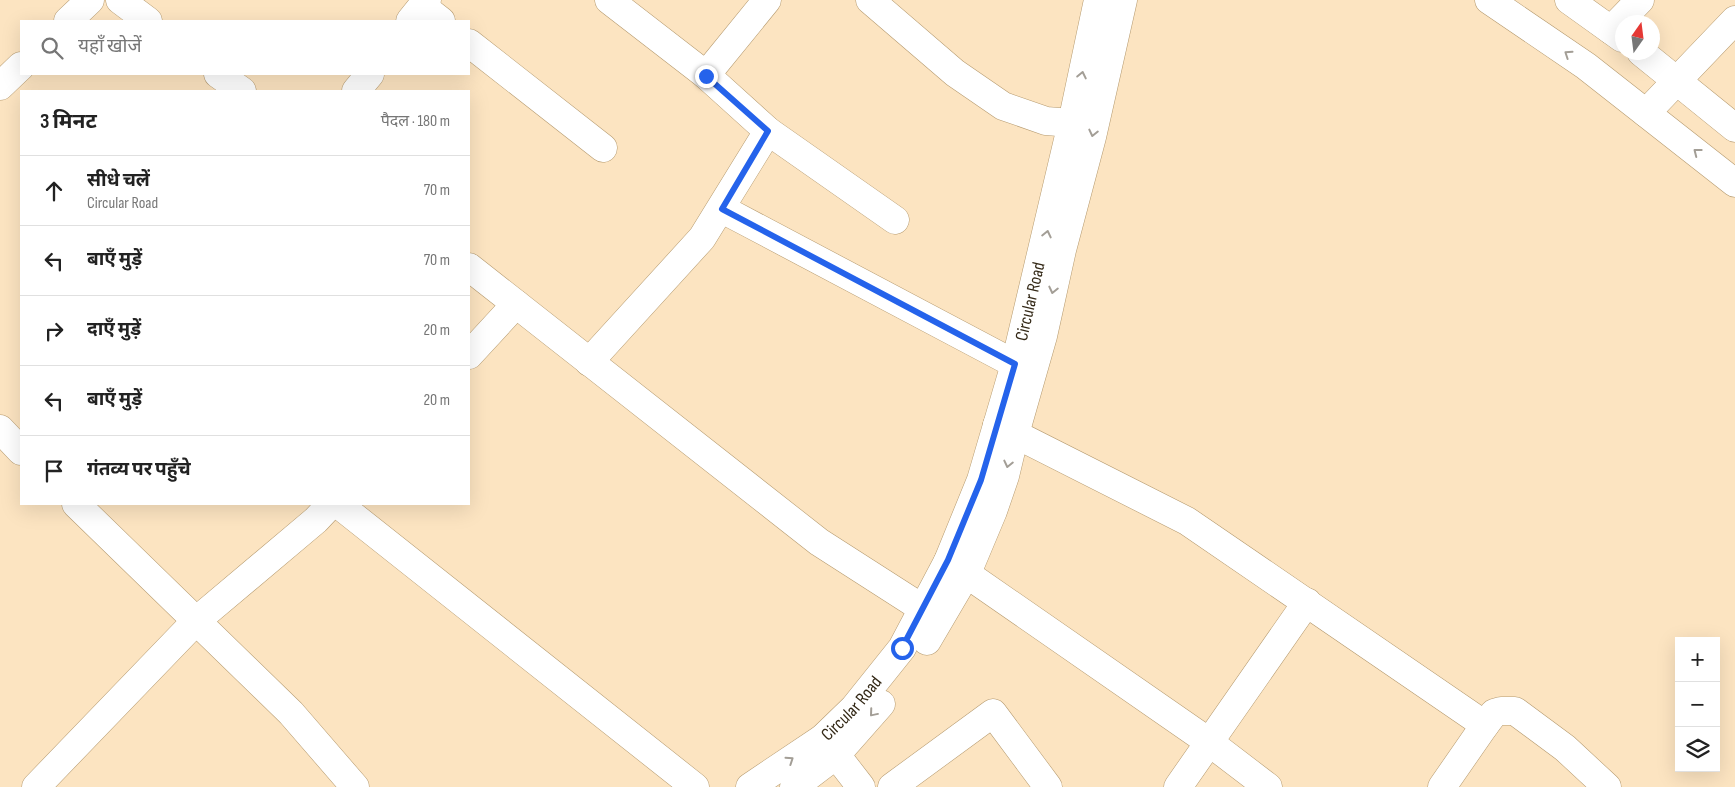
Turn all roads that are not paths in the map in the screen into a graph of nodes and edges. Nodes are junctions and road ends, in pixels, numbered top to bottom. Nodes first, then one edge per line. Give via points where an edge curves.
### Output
1 (90, 0) edge
2 (120, 0) edge
3 (609, 0) edge
4 (767, 0) edge
5 (870, 0) edge
6 (1098, 0) edge
7 (1123, 0) edge
8 (1489, 0) edge
9 (1569, 0) edge
10 (1640, 0) edge
11 (1630, 15) edge
12 (69, 20) edge
13 (147, 20) edge
14 (1735, 20) edge
15 (1615, 33) edge
16 (470, 44) edge
17 (1651, 60) edge
18 (20, 67) edge
19 (219, 75) edge
20 (369, 75) edge
21 (706, 76) junction
22 (1677, 81) junction
23 (0, 86) edge
24 (241, 90) edge
25 (357, 90) edge
26 (1646, 113) junction
27 (1072, 123) junction
28 (1735, 128) edge
29 (768, 131) junction
30 (603, 148) dead end
31 (1735, 183) edge
32 (722, 209) junction
33 (895, 220) dead end
34 (470, 268) edge
35 (516, 304) junction
36 (470, 354) edge
37 (589, 362) junction
38 (1015, 364) junction
39 (1006, 429) junction
40 (77, 505) edge
41 (331, 505) edge
42 (339, 505) edge
43 (957, 567) junction
44 (1307, 602) junction
45 (931, 614) junction
46 (196, 621) junction
47 (1485, 725) junction
48 (1208, 742) junction
49 (829, 747) junction
50 (36, 787) edge
51 (355, 787) edge
52 (695, 787) edge
53 (750, 787) edge
54 (794, 787) edge
55 (861, 787) edge
56 (892, 787) edge
57 (1048, 787) edge
58 (1178, 787) edge
59 (1268, 787) edge
60 (1442, 787) edge
61 (1607, 787) edge

1 - 12 street
2 - 13 street
3 - 21 street
4 - 21 street
5 - 27 street via 955,73 1002,106 1046,121
27 -> 6 street, Circular Road
7 -> 39 street, Circular Road via 1043,336
26 -> 8 street via 1586,66
9 - 15 street
10 - 11 street
14 - 22 street
16 - 30 street
17 - 22 street
18 - 23 street
19 - 24 street
20 - 25 street
21 - 29 street
22 - 26 street
22 - 28 street
31 -> 26 street
38 -> 27 street, Circular Road
29 - 32 street
29 - 33 street
32 - 37 street via 702,238
32 - 38 street
34 - 35 street
35 - 36 street
35 - 37 street
37 - 45 street via 819,542
38 - 39 street, Circular Road
39 - 43 street, Circular Road via 1002,484 993,511
39 - 44 street via 1187,520
40 - 46 street
41 - 46 street
42 - 52 street
43 - 45 street, Circular Road
43 - 48 street
44 - 47 street
44 - 48 street
45 - 49 street, Circular Road via 926,642 893,688
46 - 50 street
46 - 51 street via 291,714
47 - 60 street
47 - 61 street via 1494,713 1514,711 1565,748
48 - 58 street
48 - 59 street
53 -> 49 street, Circular Road
49 - 54 street, Circular Road
49 - 55 street
56 - 57 street via 993,713

